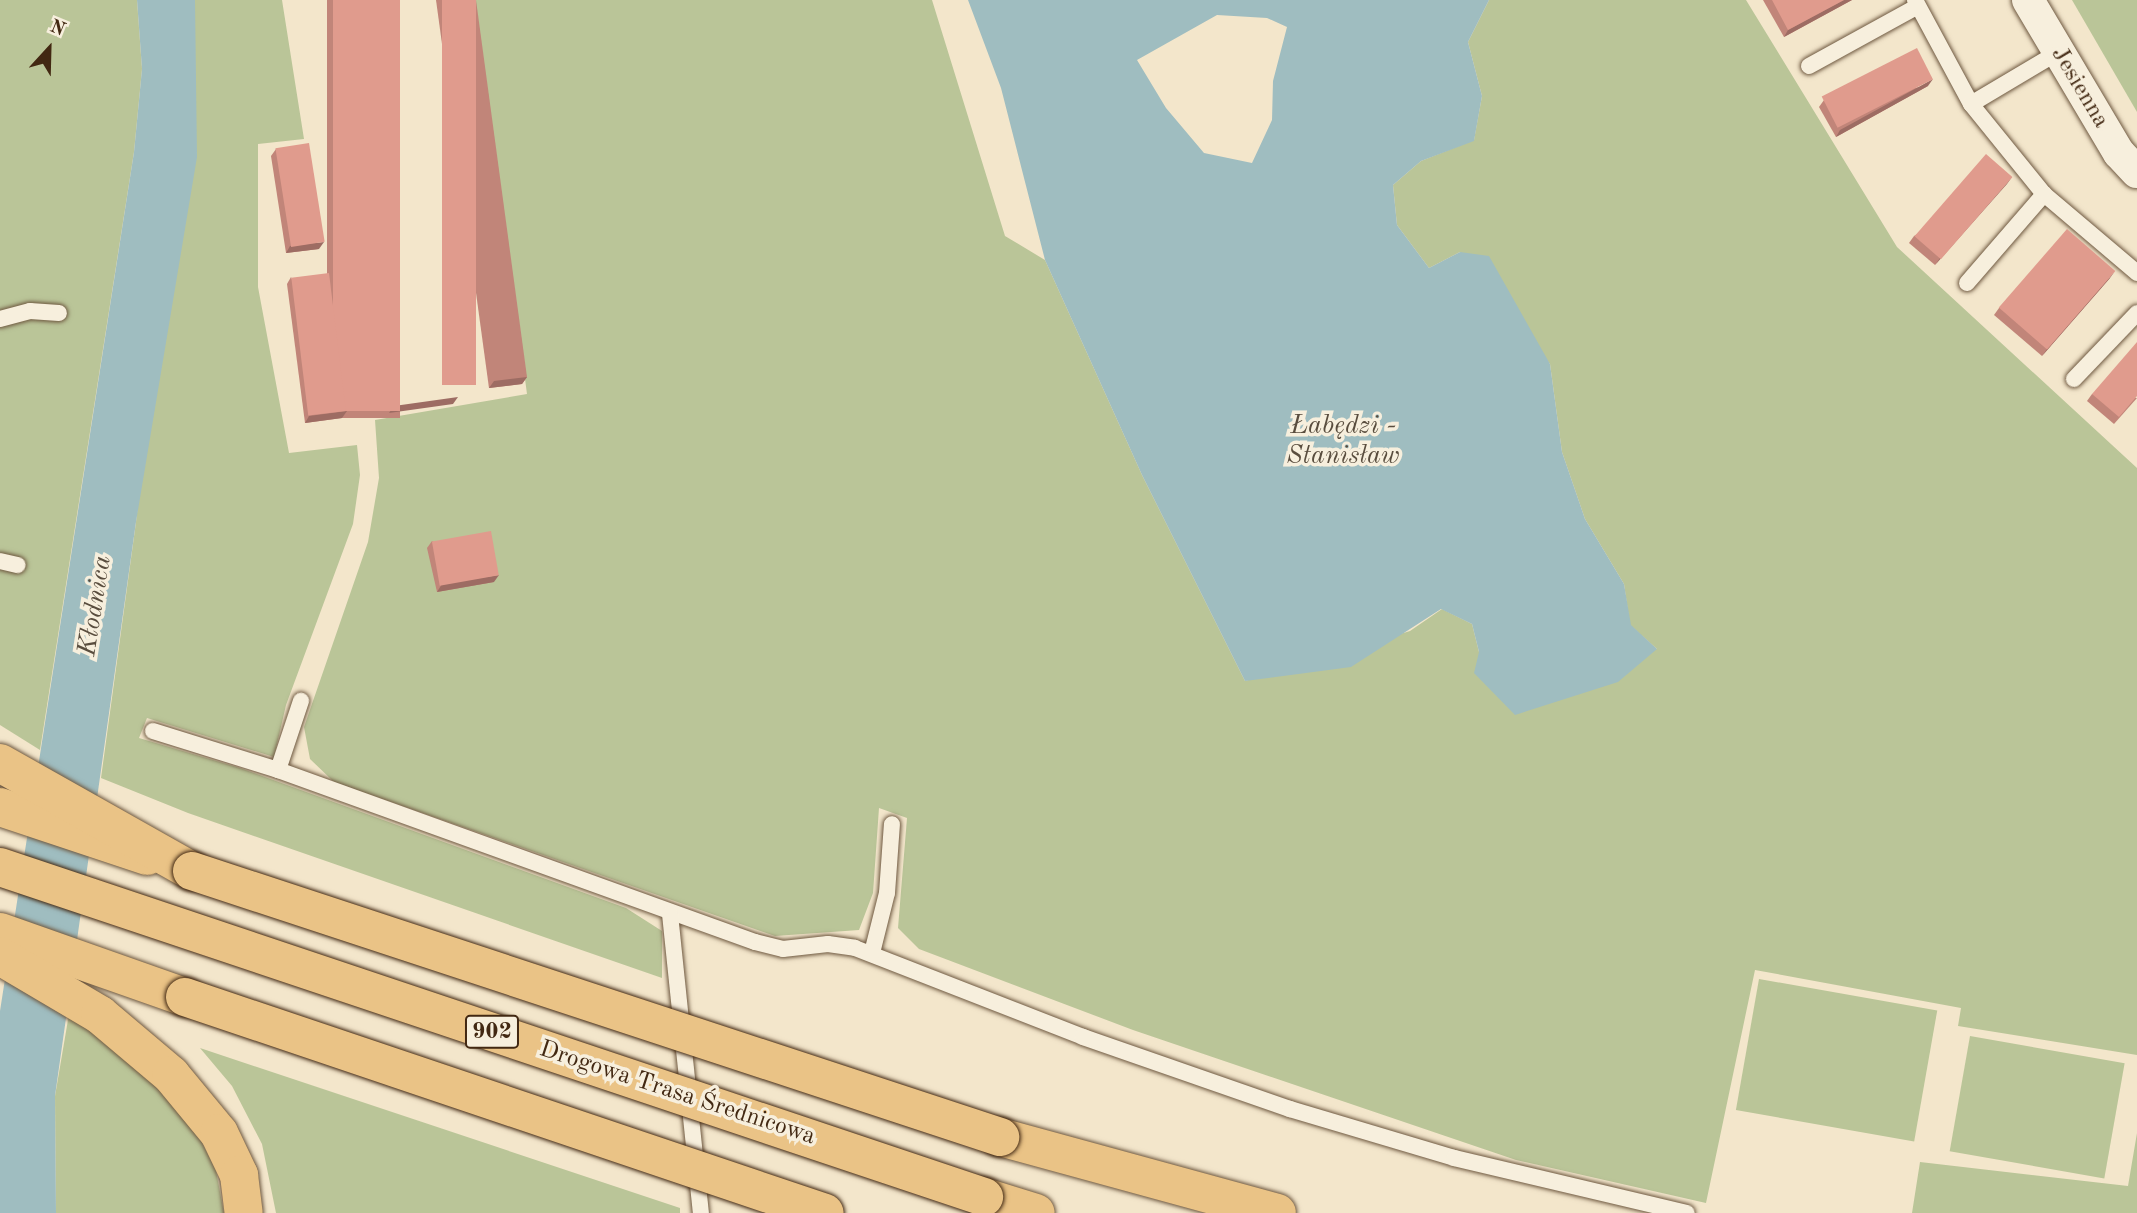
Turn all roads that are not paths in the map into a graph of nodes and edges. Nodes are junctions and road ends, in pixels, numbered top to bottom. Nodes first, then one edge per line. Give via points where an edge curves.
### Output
1 (2028, 0) edge
2 (1917, 3) edge
3 (2057, 53) junction
4 (1809, 66) dead end
5 (1971, 104) junction
6 (2137, 172) edge
7 (2044, 194) junction
8 (2137, 274) edge
9 (1967, 283) dead end
10 (59, 313) dead end
11 (2137, 313) edge
12 (0, 318) edge
13 (2074, 379) dead end
14 (0, 561) edge
15 (18, 565) dead end
16 (301, 701) dead end
17 (153, 731) dead end
18 (0, 763) edge
19 (278, 770) junction
20 (0, 807) edge
21 (892, 824) dead end
22 (0, 867) edge
23 (192, 872) junction
24 (670, 914) junction
25 (0, 932) edge
26 (872, 953) junction
27 (0, 956) edge
28 (244, 1213) edge
29 (701, 1213) edge
30 (825, 1213) edge
31 (1037, 1213) edge
32 (1277, 1213) edge
33 (1687, 1213) edge

1 - 3 street, Jesienna
2 - 4 lane
2 - 5 lane
3 - 5 lane
3 - 6 street, Jesienna via 2119,153
5 - 7 lane
7 - 8 lane
7 - 9 lane
10 - 12 lane via 30,311
11 - 13 lane
14 - 15 lane
16 - 19 lane
17 - 19 lane
18 - 23 main road
19 - 24 lane
20 - 23 main road
21 - 26 lane via 887,893
22 - 31 main road, Drogowa Trasa Średnicowa / 902, bridge
23 - 32 main road, bridge via 1000,1137
24 - 26 lane via 783,949 828,944
24 - 29 lane
25 - 30 main road, bridge
26 - 33 lane via 1083,1037 1290,1109 1467,1161
27 - 28 main road via 100,1015 172,1075 219,1133 239,1175

